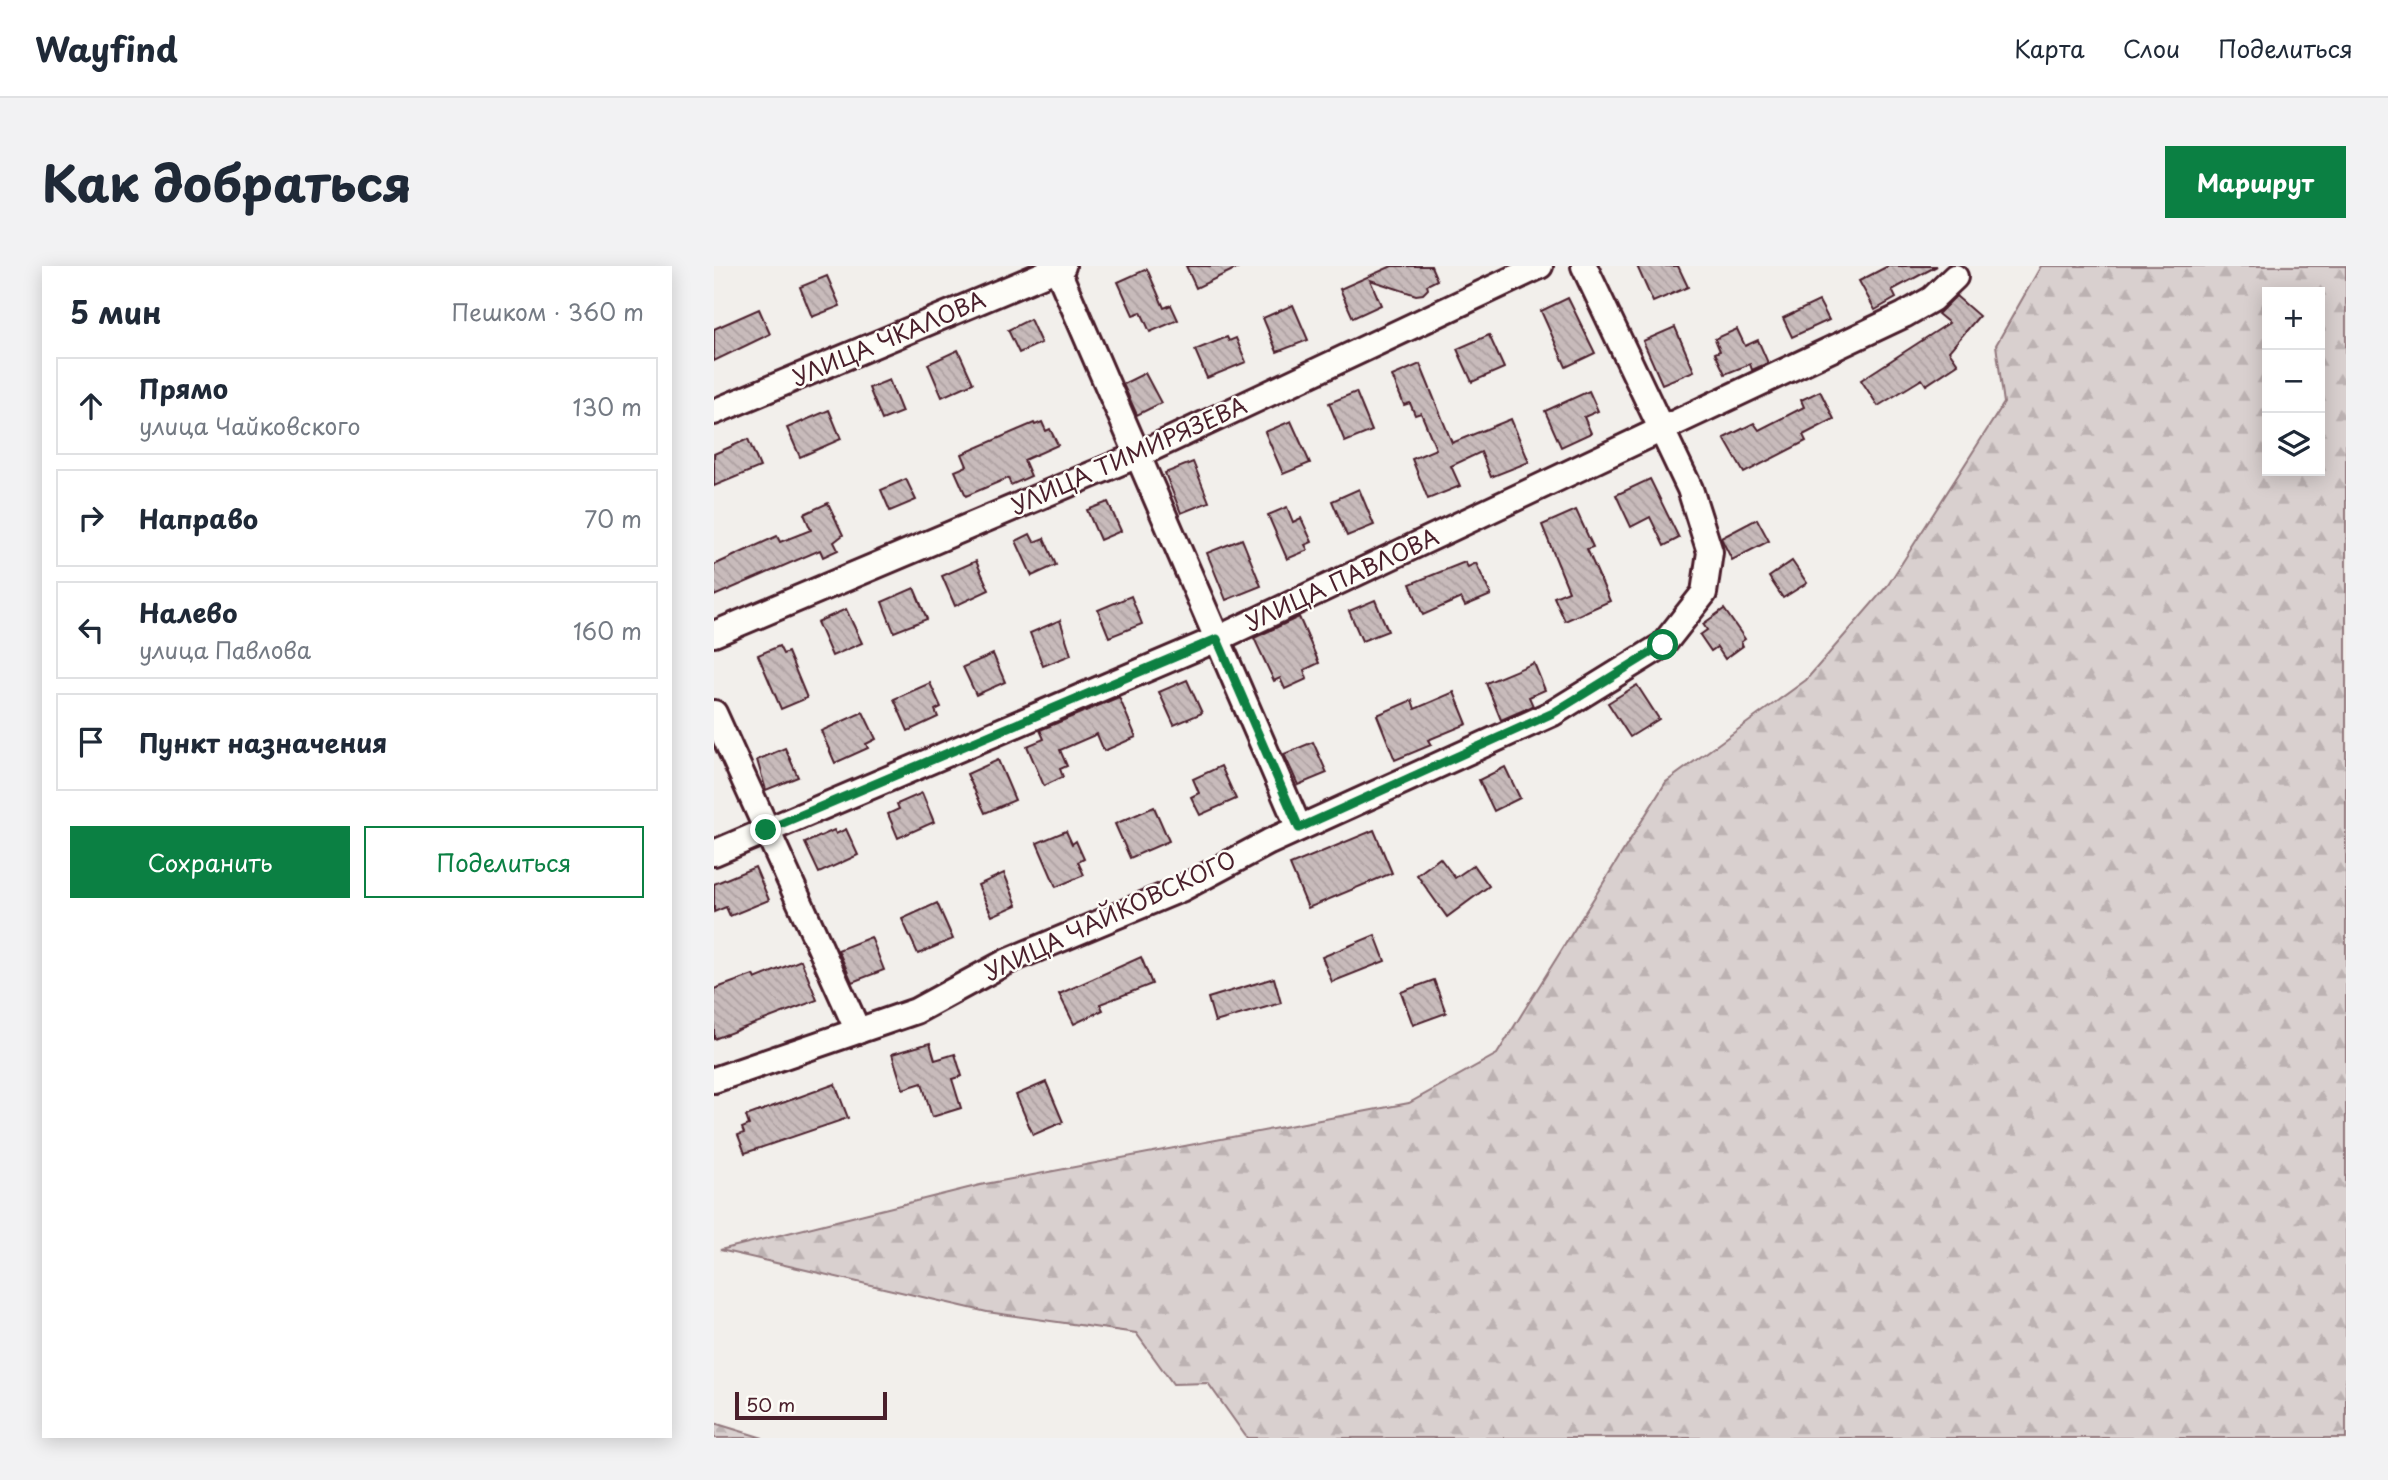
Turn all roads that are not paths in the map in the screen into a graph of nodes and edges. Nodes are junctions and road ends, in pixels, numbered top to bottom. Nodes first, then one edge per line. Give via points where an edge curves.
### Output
1 (1540, 266) edge
2 (1584, 266) edge
3 (1059, 267) edge
4 (1955, 277) dead end
5 (714, 412) edge
6 (1661, 429) junction
7 (1138, 455) junction
8 (714, 634) edge
9 (1217, 639) junction
10 (714, 713) edge
11 (1299, 828) junction
12 (766, 830) junction
13 (714, 853) edge
14 (858, 1031) junction
15 (714, 1080) edge

1 - 7 street, УЛИЦА ТИМИРЯЗЕВА
2 - 6 street
3 - 5 street, УЛИЦА ЧКАЛОВА
3 - 7 street
4 - 6 street, УЛИЦА ПАВЛОВА via 1932,299 1903,315
6 - 9 street, УЛИЦА ПАВЛОВА
6 - 11 street, УЛИЦА ЧАЙКОВСКОГО via 1690,489 1710,552 1704,593 1663,645 1553,713
7 - 8 street, УЛИЦА ТИМИРЯЗЕВА
7 - 9 street
9 - 11 street
9 - 12 street, УЛИЦА ПАВЛОВА
10 - 12 street
11 - 14 street, УЛИЦА ЧАЙКОВСКОГО via 1181,889 1008,961 916,1011
12 - 13 street, УЛИЦА ПАВЛОВА
12 - 14 street
14 - 15 street, УЛИЦА ЧАЙКОВСКОГО

